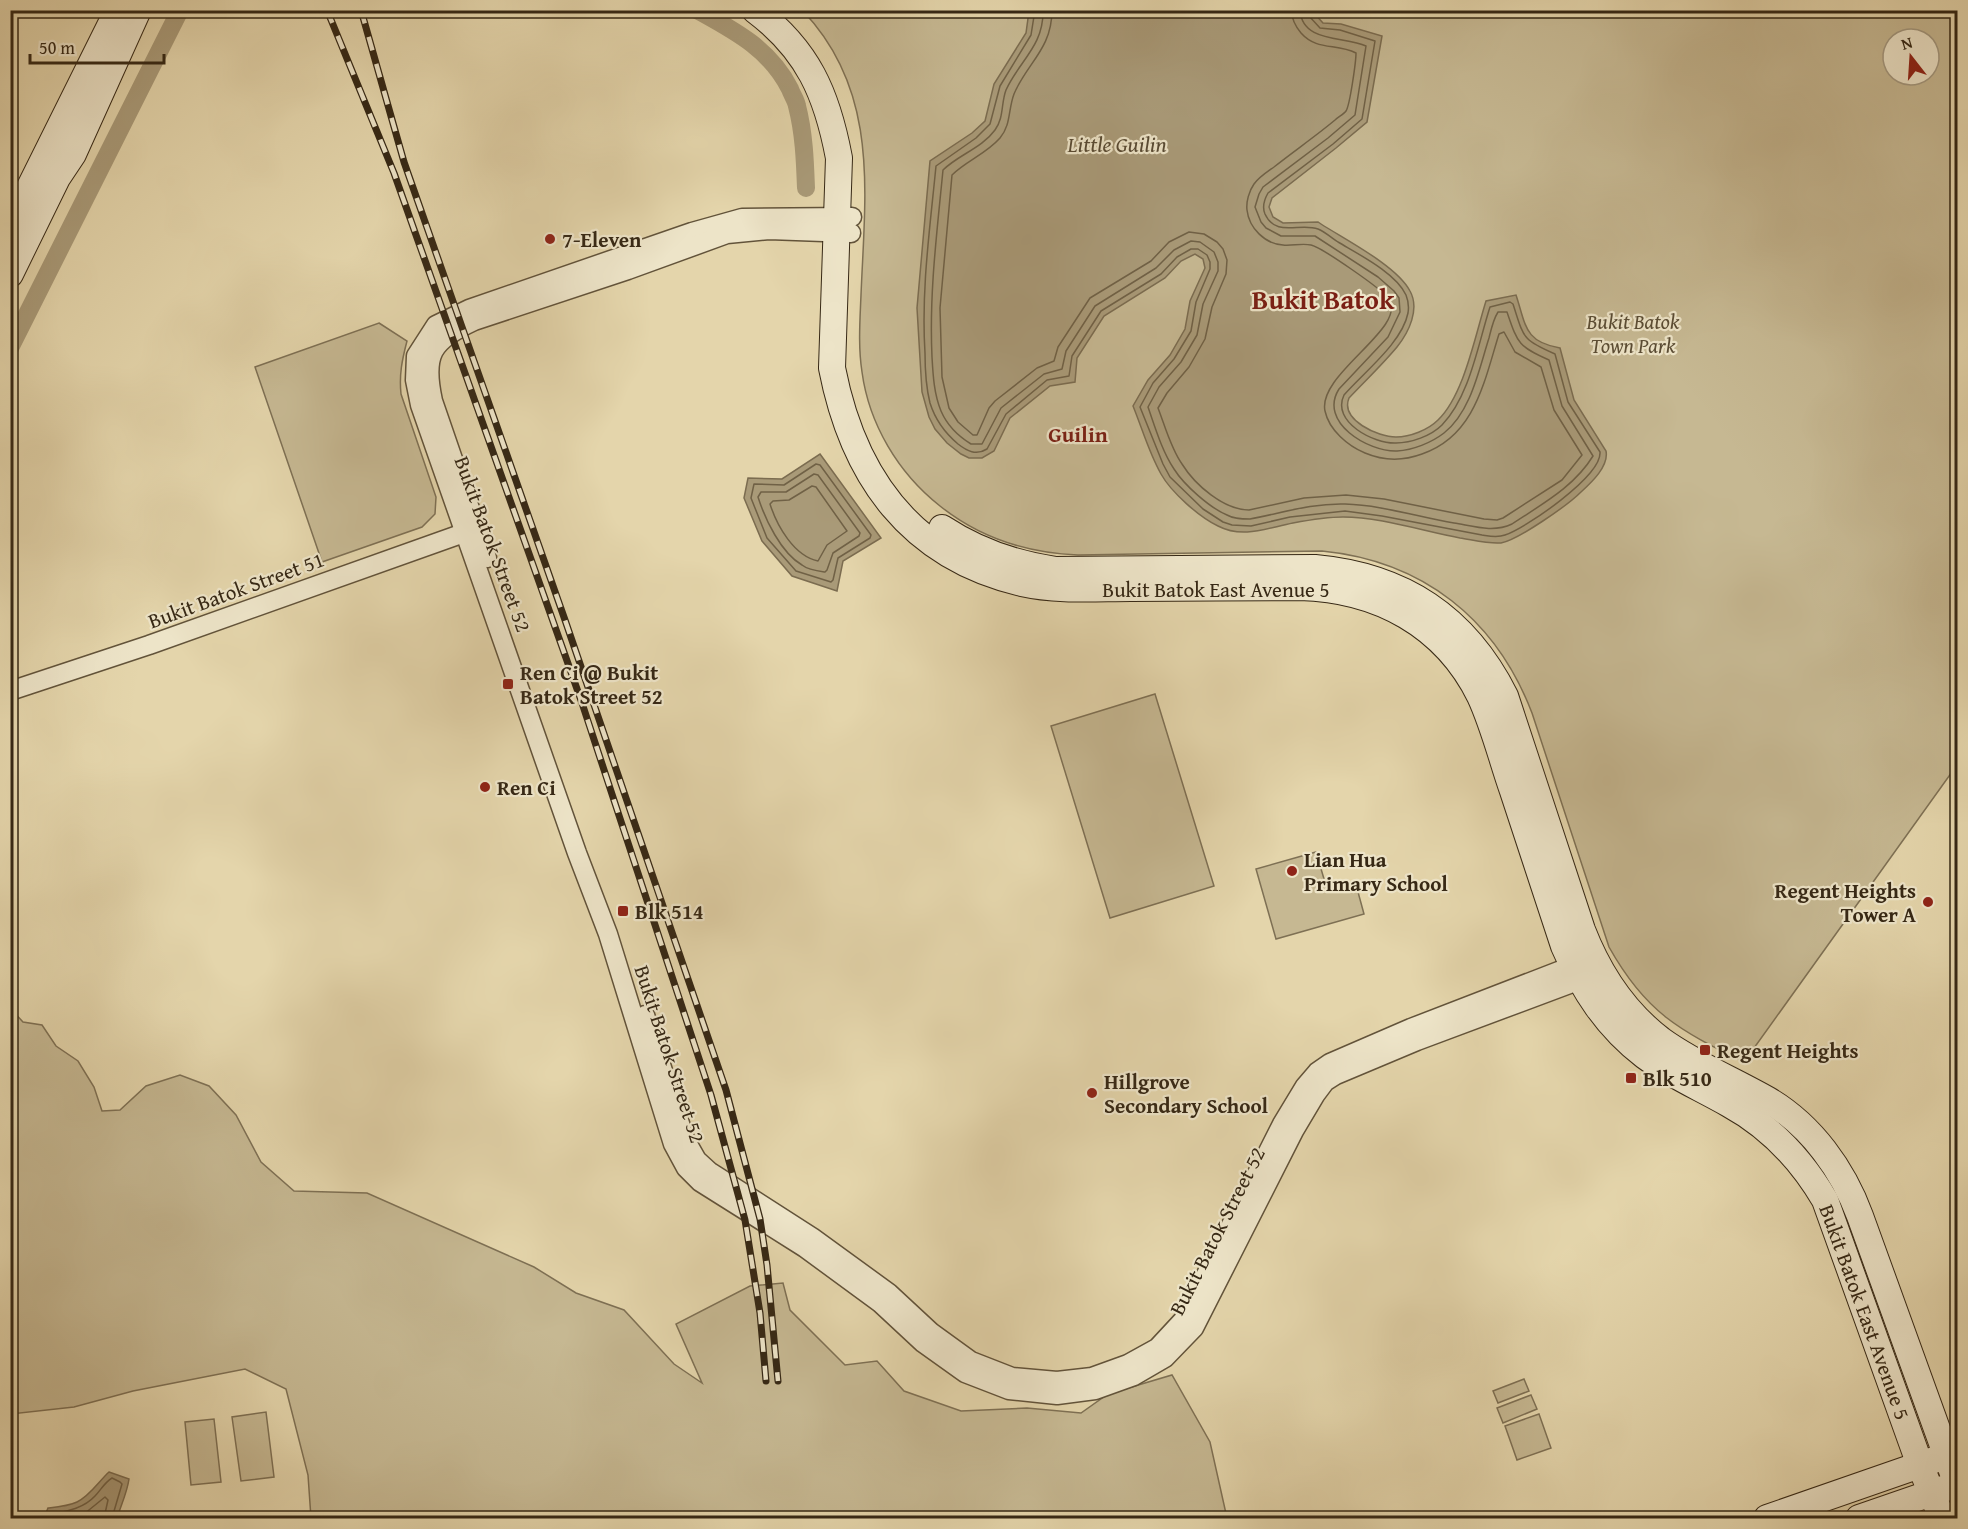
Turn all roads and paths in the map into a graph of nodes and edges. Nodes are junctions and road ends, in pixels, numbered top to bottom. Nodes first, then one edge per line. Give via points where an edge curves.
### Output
1 (118, 10) edge
2 (138, 10) edge
3 (755, 10) edge
4 (777, 10) edge
5 (844, 225) junction
6 (10, 227) edge
7 (10, 274) edge
8 (470, 530) junction
9 (10, 691) edge
10 (1587, 969) junction
11 (1952, 1454) edge
12 (1920, 1465) junction
13 (1957, 1484) edge
14 (1931, 1494) junction
15 (1767, 1518) edge
16 (1859, 1518) edge
17 (1942, 1518) edge

1 - 6 street
2 - 7 street via 73,154 57,178
3 - 5 street, Bukit Batok East Avenue 5 via 797,50 823,96 839,158
4 - 5 street, Bukit Batok East Avenue 5 via 802,33 825,64 846,113 853,151
5 - 8 street, Bukit Batok Street 52 via 727,234 474,321 439,342 429,360 428,379
5 - 10 street, Bukit Batok East Avenue 5 via 848,376 869,441 907,499 935,524 964,542 1001,558 1038,567 1075,571 1315,568 1370,577 1421,600 1476,649 1505,696 1569,895
8 - 9 street, Bukit Batok Street 51
8 - 10 street, Bukit Batok Street 52 via 486,589 608,934 673,1144 686,1168 700,1182 805,1248 880,1303 923,1343 965,1373 1009,1390 1057,1395 1095,1390 1134,1376 1165,1358 1194,1328 1294,1131 1325,1082
10 - 11 street, Bukit Batok East Avenue 5 via 1662,1040 1770,1101 1802,1126 1829,1157 1849,1188
10 - 12 street, Bukit Batok East Avenue 5 via 1604,1016 1631,1044 1660,1067 1763,1125 1805,1169 1832,1216
11 - 12 street
11 - 13 street, Bukit Batok East Avenue 5
12 - 14 street, Bukit Batok East Avenue 5
12 - 15 street
13 - 14 street
14 - 16 street
14 - 17 street, Bukit Batok East Avenue 5

